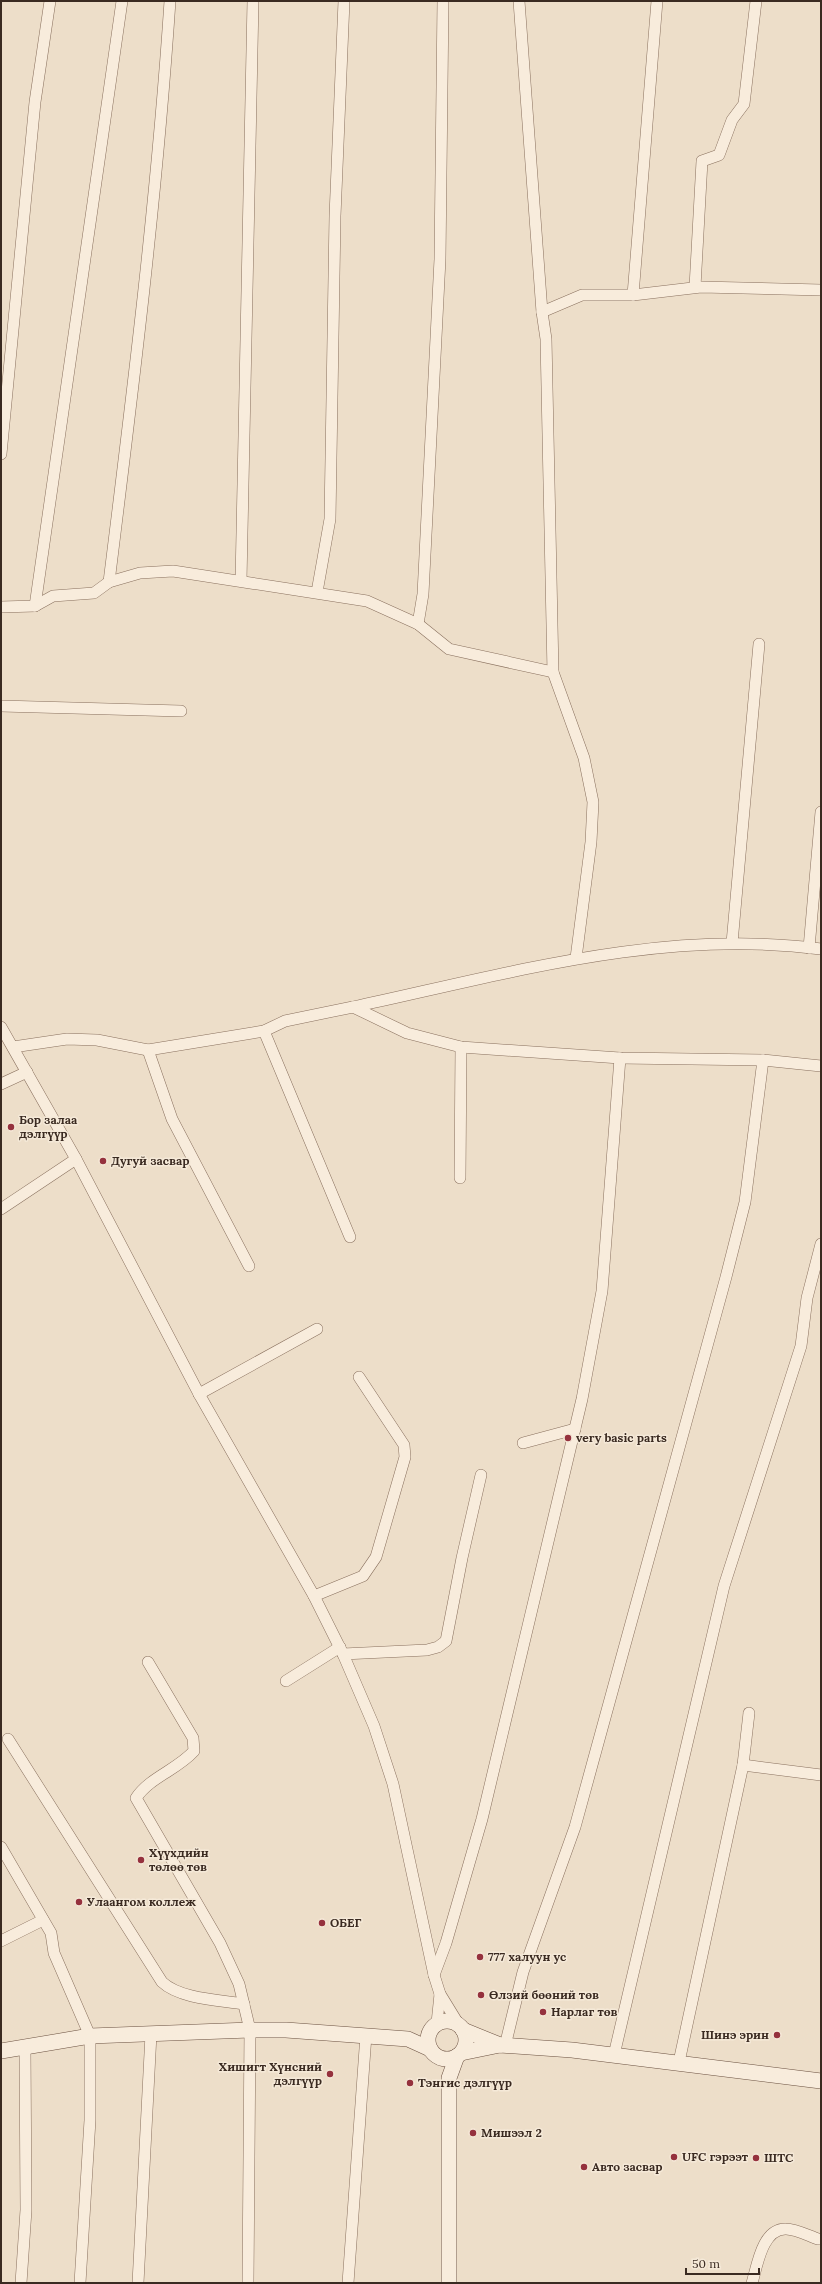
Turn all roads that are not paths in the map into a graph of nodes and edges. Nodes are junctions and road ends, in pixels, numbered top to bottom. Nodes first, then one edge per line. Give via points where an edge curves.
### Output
1 (50, 1) edge
2 (122, 1) edge
3 (170, 1) edge
4 (253, 1) edge
5 (344, 1) edge
6 (443, 1) edge
7 (519, 1) edge
8 (657, 1) edge
9 (756, 1) edge
10 (696, 287) junction
11 (821, 290) edge
12 (634, 295) junction
13 (542, 312) junction
14 (1, 454) edge
15 (241, 581) junction
16 (109, 582) junction
17 (317, 592) junction
18 (35, 606) junction
19 (1, 607) edge
20 (418, 624) junction
21 (758, 644) dead end
22 (553, 672) junction
23 (1, 706) edge
24 (181, 711) dead end
25 (821, 812) edge
26 (732, 943) junction
27 (809, 948) junction
28 (821, 949) edge
29 (576, 958) junction
30 (353, 1007) junction
31 (1, 1027) edge
32 (264, 1031) junction
33 (13, 1047) junction
34 (461, 1047) junction
35 (148, 1050) junction
36 (620, 1058) junction
37 (763, 1060) junction
38 (821, 1066) edge
39 (27, 1072) junction
40 (1, 1084) edge
41 (76, 1159) junction
42 (460, 1178) dead end
43 (1, 1209) edge
44 (350, 1236) dead end
45 (821, 1244) edge
46 (249, 1266) dead end
47 (317, 1329) dead end
48 (359, 1377) dead end
49 (199, 1394) junction
50 (575, 1429) junction
51 (523, 1443) dead end
52 (481, 1475) dead end
53 (314, 1596) junction
54 (341, 1651) junction
55 (148, 1662) dead end
56 (286, 1680) dead end
57 (748, 1713) dead end
58 (8, 1739) dead end
59 (743, 1765) junction
60 (821, 1775) edge
61 (1, 1847) edge
62 (43, 1920) junction
63 (1, 1941) edge
64 (434, 1976) junction
65 (440, 1994) junction
66 (244, 2004) junction
67 (435, 2025) junction
68 (461, 2027) junction
69 (250, 2030) junction
70 (151, 2034) junction
71 (90, 2036) junction
72 (366, 2036) junction
73 (408, 2039) junction
74 (503, 2046) junction
75 (25, 2048) junction
76 (1, 2051) edge
77 (434, 2053) junction
78 (459, 2054) junction
79 (614, 2055) junction
80 (679, 2062) junction
81 (449, 2078) junction
82 (821, 2081) edge
83 (818, 2240) dead end
84 (20, 2283) edge
85 (80, 2283) edge
86 (138, 2283) edge
87 (248, 2283) edge
88 (348, 2283) edge
89 (449, 2283) edge
90 (752, 2283) edge

1 - 14 street via 34,102
2 - 18 street
3 - 16 street via 162,121 145,292
4 - 15 street
5 - 17 street via 335,216 330,519
6 - 20 street via 440,259 423,594
7 - 13 street
8 - 12 street
9 - 10 street via 744,104 732,120 719,155 702,161
10 - 11 street
10 - 12 street
12 - 13 street via 582,295
13 - 22 street via 546,339
15 - 16 street via 174,571 140,573
15 - 17 street
16 - 18 street via 94,593 53,596
17 - 20 street via 367,601
18 - 19 street
20 - 22 street via 449,649
21 - 26 street
22 - 29 street via 584,758 593,802 591,842
23 - 24 street
25 - 27 street
26 - 27 street
26 - 29 street via 663,946
27 - 28 street
29 - 30 street
30 - 32 street via 285,1020
30 - 34 street via 408,1033
31 - 33 street
32 - 35 street
32 - 44 street
33 - 35 street via 67,1039 97,1040
33 - 39 street
34 - 36 street
34 - 42 street
35 - 46 street via 172,1119
36 - 37 street
36 - 50 street via 602,1291
37 - 38 street
37 - 74 street via 745,1202 726,1277 575,1827 523,1972
39 - 40 street
39 - 41 street
41 - 43 street
41 - 49 street
45 - 79 street via 807,1298 801,1346 724,1586
47 - 49 street
48 - 53 street via 404,1446 405,1457 376,1557 363,1576
49 - 53 street
50 - 51 street
50 - 64 street via 482,1819
52 - 54 street via 446,1641 427,1650
53 - 54 street
54 - 56 street
54 - 64 street via 374,1726 392,1784
55 - 66 street via 193,1738 194,1751 184,1763 144,1787 136,1798 220,1943 239,1984
57 - 59 street
58 - 66 street via 162,1982 168,1988 179,1992
59 - 60 street
59 - 80 street
61 - 62 street
62 - 63 street
62 - 71 street via 51,1933 54,1953
64 - 65 street
65 - 67 street
65 - 68 street
66 - 69 street
67 - 68 street via 448,2021
67 - 73 street
67 - 77 street via 428,2038
68 - 74 street
68 - 78 street via 466,2042
69 - 70 street
69 - 72 street
69 - 87 street
70 - 71 street
70 - 86 street
71 - 75 street
71 - 85 street via 90,2120
72 - 73 street
72 - 88 street
73 - 77 street
74 - 78 street
74 - 79 street
75 - 76 street
75 - 84 street via 26,2210
77 - 78 street via 447,2059
77 - 81 street
78 - 81 street
79 - 80 street
80 - 82 street
81 - 89 street
83 - 90 street via 786,2229 775,2232 763,2246

